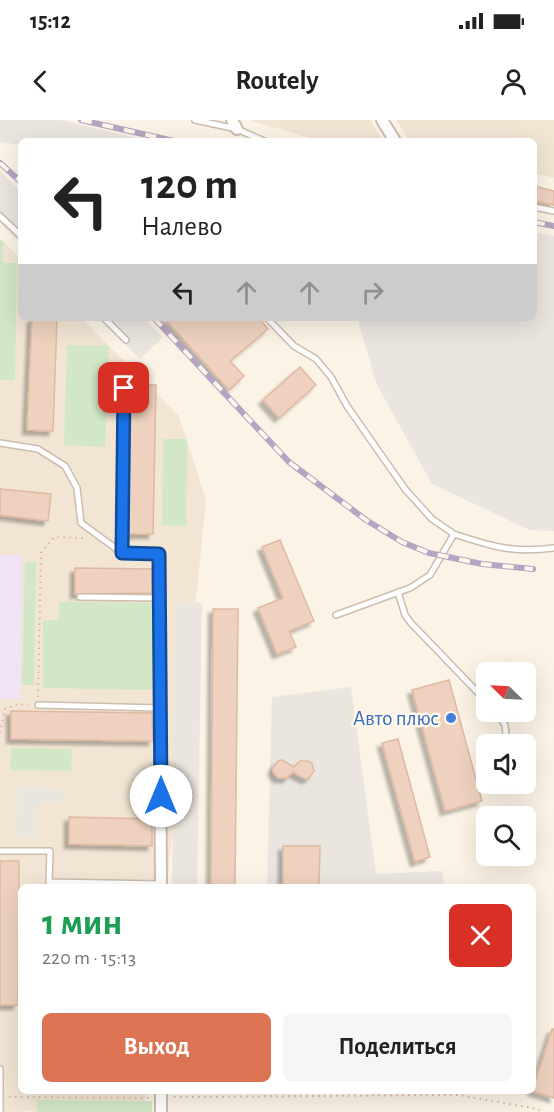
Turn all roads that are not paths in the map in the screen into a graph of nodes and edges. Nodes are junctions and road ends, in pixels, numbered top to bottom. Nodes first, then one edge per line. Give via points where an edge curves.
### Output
1 (195, 120) edge
2 (382, 120) edge
3 (235, 124) edge
4 (259, 138) edge
5 (393, 138) edge
6 (537, 208) edge
7 (554, 211) edge
8 (0, 216) edge
9 (18, 233) edge
10 (107, 321) edge
11 (270, 321) edge
12 (126, 340) dead end
13 (124, 388) dead end
14 (0, 443) edge
15 (454, 534) junction
16 (554, 548) edge
17 (122, 553) junction
18 (159, 554) joint
19 (398, 592) junction
20 (80, 597) dead end
21 (159, 598) junction
22 (336, 615) dead end
23 (476, 690) edge
24 (38, 705) road end
25 (160, 708) junction
26 (0, 851) edge
27 (124, 884) edge
28 (161, 884) edge
29 (0, 1070) edge
30 (161, 1094) edge
31 (0, 1097) edge
32 (0, 1112) edge
33 (161, 1112) edge

1 - 3 lane
2 - 5 street
3 - 4 lane
6 - 7 lane
8 - 9 lane
10 - 12 lane
11 - 15 lane via 323,368 405,489 432,519
13 - 17 lane
14 - 17 lane via 38,449 65,466 77,488 81,523
15 - 16 lane via 498,548
15 - 19 lane via 430,574
17 - 18 lane
18 - 21 street
19 - 22 lane
19 - 23 lane via 411,623
20 - 21 lane
21 - 25 street
24 - 25 lane
25 - 28 street
26 - 27 lane via 50,851 49,882
29 - 31 lane
30 - 33 street
31 - 32 lane

